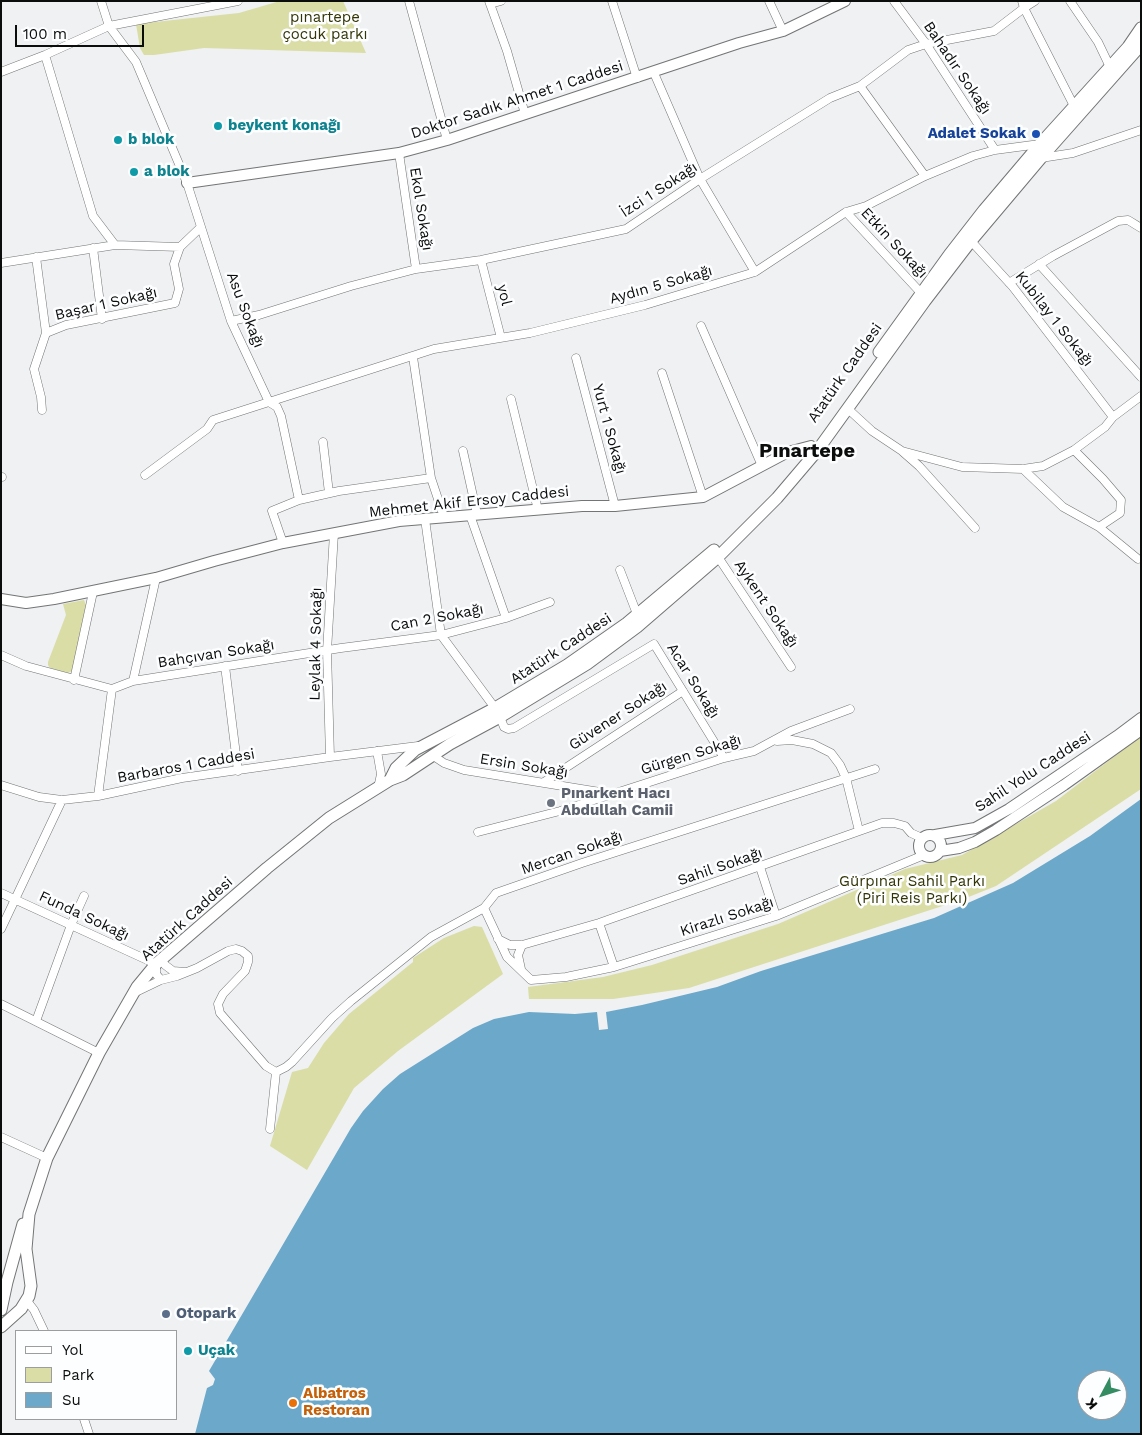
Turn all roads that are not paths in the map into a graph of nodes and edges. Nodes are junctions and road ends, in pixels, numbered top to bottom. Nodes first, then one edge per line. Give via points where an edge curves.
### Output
1 (101, 1) edge
2 (238, 1) edge
3 (409, 1) edge
4 (501, 1) edge
5 (612, 1) edge
6 (769, 1) edge
7 (845, 1) edge
8 (894, 1) edge
9 (1035, 1) edge
10 (1070, 1) edge
11 (490, 3) edge
12 (1023, 4) edge
13 (828, 5) edge
14 (109, 26) junction
15 (1141, 28) edge
16 (783, 31) junction
17 (926, 44) junction
18 (1141, 45) edge
19 (45, 55) junction
20 (1110, 66) junction
21 (1, 72) edge
22 (654, 72) junction
23 (1, 76) edge
24 (637, 78) junction
25 (860, 86) junction
26 (1074, 106) junction
27 (525, 114) junction
28 (1141, 130) edge
29 (447, 140) junction
30 (1040, 144) junction
31 (995, 150) junction
32 (399, 153) junction
33 (1041, 158) junction
34 (926, 176) junction
35 (700, 179) junction
36 (187, 183) junction
37 (846, 212) junction
38 (201, 226) junction
39 (1141, 228) edge
40 (971, 241) junction
41 (115, 245) junction
42 (180, 247) junction
43 (93, 248) junction
44 (36, 257) junction
45 (481, 260) junction
46 (1, 262) edge
47 (1039, 264) junction
48 (416, 269) junction
49 (754, 272) junction
50 (1009, 283) junction
51 (921, 293) junction
52 (102, 319) junction
53 (231, 321) junction
54 (701, 326) dead end
55 (46, 333) junction
56 (501, 338) junction
57 (413, 357) junction
58 (576, 358) dead end
59 (662, 373) dead end
60 (1141, 377) edge
61 (1141, 396) edge
62 (511, 399) dead end
63 (269, 402) junction
64 (848, 409) junction
65 (42, 410) dead end
66 (1113, 417) junction
67 (323, 442) dead end
68 (814, 448) junction
69 (1074, 450) junction
70 (463, 451) dead end
71 (902, 451) junction
72 (788, 452) junction
73 (805, 460) junction
74 (762, 466) junction
75 (1023, 469) junction
76 (145, 475) dead end
77 (431, 478) junction
78 (329, 493) junction
79 (703, 497) junction
80 (299, 500) junction
81 (615, 506) junction
82 (538, 510) junction
83 (474, 515) junction
84 (444, 517) junction
85 (425, 519) junction
86 (1099, 527) junction
87 (975, 528) dead end
88 (334, 533) junction
89 (283, 543) junction
90 (718, 557) junction
91 (1138, 559) dead end
92 (620, 570) dead end
93 (156, 578) junction
94 (93, 592) junction
95 (1, 599) edge
96 (550, 602) dead end
97 (637, 614) junction
98 (506, 618) junction
99 (441, 635) junction
100 (327, 651) junction
101 (1, 655) edge
102 (224, 666) junction
103 (791, 667) dead end
104 (74, 680) junction
105 (133, 681) junction
106 (112, 689) junction
107 (683, 690) junction
108 (850, 709) dead end
109 (498, 712) junction
110 (1141, 718) edge
111 (1141, 730) edge
112 (774, 741) junction
113 (422, 746) junction
114 (377, 751) junction
115 (432, 755) junction
116 (330, 756) junction
117 (724, 758) junction
118 (380, 765) junction
119 (875, 769) dead end
120 (238, 771) junction
121 (846, 778) junction
122 (390, 780) junction
123 (544, 782) junction
124 (1, 785) edge
125 (378, 788) junction
126 (614, 794) junction
127 (98, 796) junction
128 (62, 800) junction
129 (859, 831) junction
130 (478, 832) dead end
131 (935, 834) junction
132 (922, 838) junction
133 (940, 851) junction
134 (924, 855) junction
135 (760, 868) junction
136 (1, 893) edge
137 (84, 896) dead end
138 (15, 899) junction
139 (484, 908) junction
140 (776, 916) junction
141 (599, 923) junction
142 (71, 925) junction
143 (1, 929) edge
144 (497, 938) junction
145 (522, 945) junction
146 (159, 962) junction
147 (614, 967) junction
148 (521, 969) junction
149 (186, 972) junction
150 (161, 980) junction
151 (133, 994) junction
152 (1, 1004) edge
153 (36, 1021) junction
154 (99, 1053) junction
155 (276, 1072) junction
156 (270, 1129) dead end
157 (1, 1137) edge
158 (47, 1158) junction
159 (29, 1214) junction
160 (6, 1268) edge
161 (30, 1276) junction
162 (3, 1289) edge
163 (27, 1300) junction
164 (1, 1310) edge
165 (1, 1327) edge
166 (44, 1330) edge
167 (84, 1420) edge
168 (89, 1434) edge

1 - 14 street, Asu Sokağı
2 - 14 street
3 - 29 street
4 - 11 street
5 - 24 street
6 - 16 street
7 - 13 street, Doktor Sadık Ahmet 1 Caddesi
8 - 17 street, Bahadır Sokağı
9 - 12 street, İzci 1 Sokağı
10 - 20 street
11 - 27 street
12 - 17 street, İzci 1 Sokağı via 994,31
12 - 26 street
13 - 16 street, Doktor Sadık Ahmet 1 Caddesi
14 - 19 street
14 - 36 street, Asu Sokağı via 136,62
15 - 20 main road, Atatürk Caddesi
16 - 22 street, Doktor Sadık Ahmet 1 Caddesi
17 - 25 street, İzci 1 Sokağı via 908,50
17 - 31 street, Bahadır Sokağı
18 - 33 main road, Atatürk Caddesi
19 - 21 street
19 - 41 street via 93,216
20 - 26 main road, Atatürk Caddesi
21 - 23 street
22 - 24 street, Doktor Sadık Ahmet 1 Caddesi
22 - 35 street
24 - 27 street, Doktor Sadık Ahmet 1 Caddesi
25 - 34 street
25 - 35 street, İzci 1 Sokağı via 830,98
26 - 30 main road, Atatürk Caddesi
27 - 29 street, Doktor Sadık Ahmet 1 Caddesi
28 - 33 street via 1073,153
29 - 32 street, Doktor Sadık Ahmet 1 Caddesi
30 - 31 street, Aydın 5 Sokağı
30 - 51 main road, Atatürk Caddesi via 984,210
31 - 34 street, Aydın 5 Sokağı
32 - 36 street, Doktor Sadık Ahmet 1 Caddesi
32 - 48 street, Ekol Sokağı
33 - 40 main road, Atatürk Caddesi
34 - 37 street, Aydın 5 Sokağı via 866,206
35 - 45 street, İzci 1 Sokağı via 626,229
35 - 49 street
36 - 38 street, Asu Sokağı
37 - 49 street, Aydın 5 Sokağı
37 - 51 street, Etkin Sokağı
38 - 42 street
38 - 53 street, Asu Sokağı
39 - 47 street via 1128,220 1118,221
40 - 50 street, Kubilay 1 Sokağı
40 - 64 main road, Atatürk Caddesi
41 - 42 street
41 - 43 street
42 - 52 street, Başar 1 Sokağı via 174,264 179,289 175,303
43 - 44 street
43 - 52 street
44 - 46 street
44 - 55 street
45 - 48 street, İzci 1 Sokağı
45 - 56 street, yol
47 - 50 street
47 - 60 street
48 - 53 street, İzci 1 Sokağı
49 - 56 street, Aydın 5 Sokağı via 645,305
50 - 66 street, Kubilay 1 Sokağı
51 - 68 main road, Atatürk Caddesi
52 - 55 street, Başar 1 Sokağı via 66,325
53 - 63 street, Asu Sokağı
54 - 74 street
55 - 65 street via 34,369
56 - 57 street, Aydın 5 Sokağı via 434,349
57 - 63 street, Aydın 5 Sokağı
57 - 77 street
58 - 81 street, Yurt 1 Sokağı
59 - 79 street
61 - 66 street
62 - 82 street
63 - 76 street, Aydın 5 Sokağı via 213,420
63 - 80 street, Asu Sokağı via 277,407 281,416
64 - 68 main road, Atatürk Caddesi
64 - 71 street via 872,431
66 - 69 street
67 - 78 street
68 - 72 street, Mehmet Akif Ersoy Caddesi
68 - 73 main road, Atatürk Caddesi
69 - 75 street via 1043,466
69 - 86 street via 1121,500 1120,513
70 - 83 street
71 - 75 street via 962,467
71 - 87 street
72 - 73 street
72 - 74 street, Mehmet Akif Ersoy Caddesi
73 - 90 main road, Atatürk Caddesi via 777,498
73 - 97 main road, Atatürk Caddesi via 743,524
74 - 79 street, Mehmet Akif Ersoy Caddesi
75 - 86 street via 1063,507
77 - 78 street
77 - 84 street
78 - 80 street
79 - 81 street, Mehmet Akif Ersoy Caddesi
80 - 89 street via 272,511
81 - 82 street, Mehmet Akif Ersoy Caddesi
82 - 83 street, Mehmet Akif Ersoy Caddesi
83 - 84 street, Mehmet Akif Ersoy Caddesi
83 - 98 street
84 - 85 street, Mehmet Akif Ersoy Caddesi
85 - 88 street, Mehmet Akif Ersoy Caddesi
85 - 99 street
86 - 91 street
88 - 89 street, Mehmet Akif Ersoy Caddesi
88 - 100 street, Leylak 4 Sokağı
89 - 93 street, Mehmet Akif Ersoy Caddesi
90 - 103 street, Aykent Sokağı
90 - 109 main road, Atatürk Caddesi via 637,627 587,664
92 - 97 street
93 - 94 street, Mehmet Akif Ersoy Caddesi
93 - 105 street
94 - 95 street, Mehmet Akif Ersoy Caddesi via 26,603
94 - 104 street
96 - 98 street, Can 2 Sokağı
97 - 109 main road, Atatürk Caddesi
98 - 99 street, Can 2 Sokağı
99 - 100 street, Can 2 Sokağı
99 - 109 street
100 - 102 street, Bahçıvan Sokağı
100 - 116 street, Leylak 4 Sokağı
101 - 104 street
102 - 105 street, Bahçıvan Sokağı
102 - 120 street
104 - 106 street
105 - 106 street, Bahçıvan Sokağı
106 - 127 street
107 - 109 street, Acar Sokağı via 654,644 514,728 504,727
107 - 117 street, Acar Sokağı
107 - 123 street, Güvener Sokağı
108 - 112 street, Gürgen Sokağı via 791,731
109 - 113 main road, Atatürk Caddesi
109 - 115 main road, Atatürk Caddesi
110 - 131 street, Sahil Yolu Caddesi via 975,828
111 - 133 street, Sahil Yolu Caddesi via 996,830 959,848
112 - 117 street, Gürgen Sokağı via 754,751
112 - 121 street via 813,744 831,754
113 - 114 street, Barbaros 1 Caddesi
113 - 115 main road
113 - 122 main road, Atatürk Caddesi via 403,760
114 - 116 street, Barbaros 1 Caddesi
114 - 118 street
115 - 122 main road, Atatürk Caddesi
115 - 123 street, Ersin Sokağı via 464,770
116 - 120 street, Barbaros 1 Caddesi
117 - 126 street, Gürgen Sokağı
118 - 122 street
118 - 125 street
119 - 121 street, Mercan Sokağı
120 - 127 street, Barbaros 1 Caddesi via 182,778
121 - 129 street
121 - 139 street, Mercan Sokağı via 496,894
122 - 125 main road, Atatürk Caddesi
123 - 126 street, Ersin Sokağı
124 - 128 street, Barbaros 1 Caddesi via 39,797
125 - 146 main road, Atatürk Caddesi via 329,818
126 - 130 street, Gürgen Sokağı
127 - 128 street, Barbaros 1 Caddesi
128 - 138 street
129 - 132 street, Sahil Sokağı via 882,823 894,823 905,826
129 - 135 street, Sahil Sokağı
131 - 132 street
131 - 133 street via 941,843
132 - 134 street via 919,844
133 - 134 street via 933,857
134 - 140 street, Kirazlı Sokağı
135 - 140 street
135 - 141 street, Sahil Sokağı
136 - 138 street, Funda Sokağı
137 - 142 street
138 - 142 street, Funda Sokağı
138 - 143 street
139 - 144 street
139 - 155 street, Mercan Sokağı via 431,937 332,1018 292,1062
140 - 147 street, Kirazlı Sokağı
141 - 145 street, Sahil Sokağı
141 - 147 street
142 - 146 street, Funda Sokağı
142 - 153 street
144 - 145 street via 510,945
144 - 148 street via 506,957
145 - 148 street via 518,955
146 - 149 street, Funda Sokağı via 174,971
146 - 150 street via 156,974
146 - 151 main road, Atatürk Caddesi
147 - 148 street, Kirazlı Sokağı via 531,980
149 - 150 street
149 - 155 street via 228,951 236,949 248,956 244,971 218,1004 220,1014 266,1066
150 - 151 street
151 - 154 main road, Atatürk Caddesi
152 - 153 street
153 - 154 street
154 - 158 main road, Atatürk Caddesi
155 - 156 street
157 - 158 street
158 - 159 main road, Atatürk Caddesi
159 - 160 main road
159 - 161 main road via 26,1249
160 - 161 main road via 21,1268
160 - 162 main road
161 - 163 main road via 32,1286
162 - 163 main road via 12,1298
162 - 164 main road
163 - 165 main road
163 - 166 street
167 - 168 street

